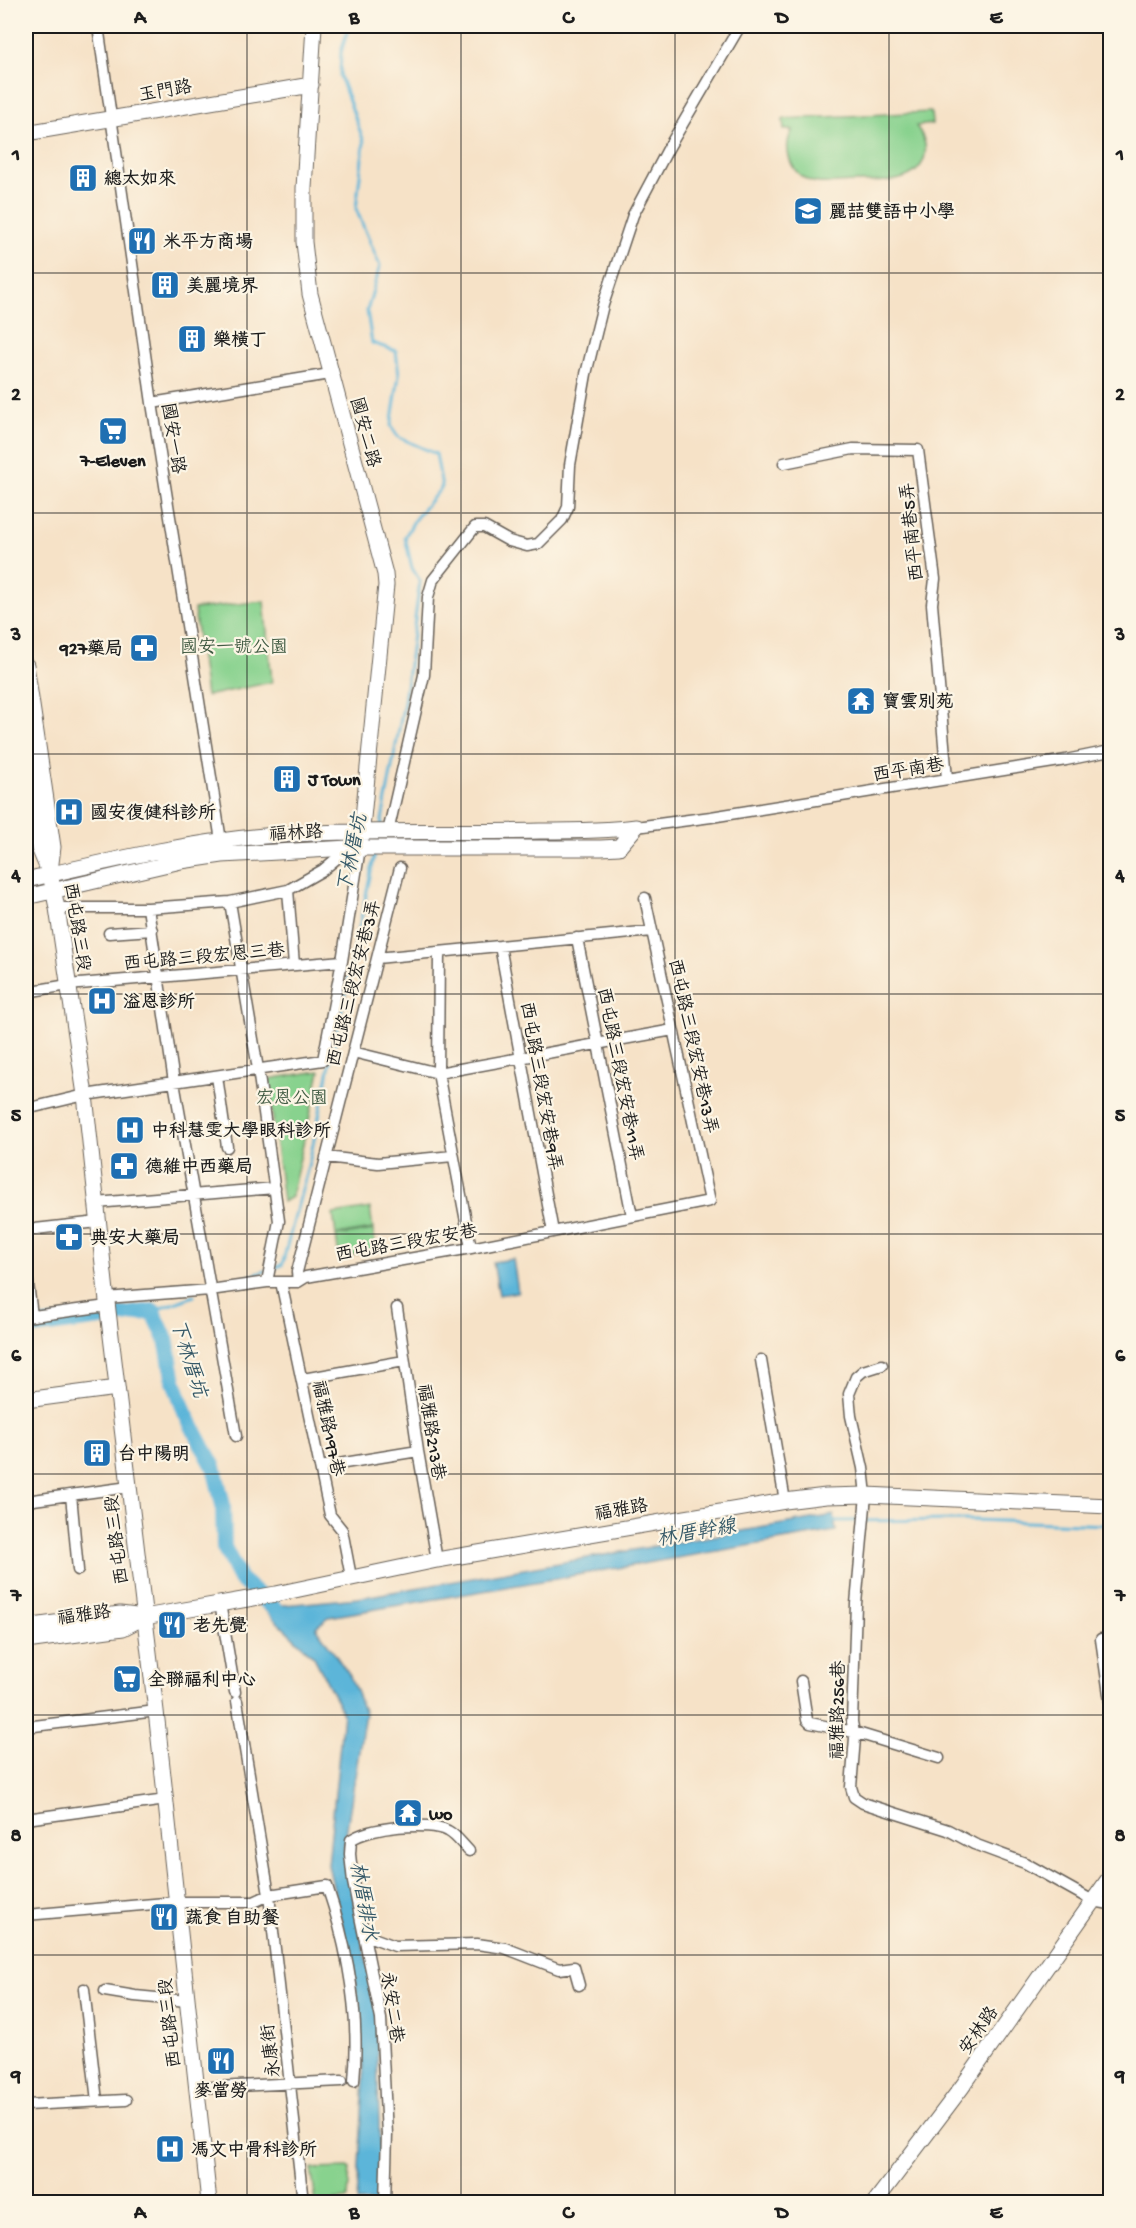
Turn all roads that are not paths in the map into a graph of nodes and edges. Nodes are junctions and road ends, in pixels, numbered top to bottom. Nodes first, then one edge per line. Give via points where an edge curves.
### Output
1 (98, 26) edge
2 (314, 26) edge
3 (740, 26) edge
4 (311, 85) junction
5 (110, 119) junction
6 (26, 133) edge
7 (330, 374) junction
8 (152, 403) junction
9 (784, 463) dead end
10 (26, 665) edge
11 (1110, 750) edge
12 (26, 752) edge
13 (947, 779) junction
14 (711, 817) joint
15 (636, 827) joint
16 (371, 840) junction
17 (222, 848) junction
18 (400, 868) dead end
19 (50, 874) junction
20 (26, 880) edge
21 (52, 890) junction
22 (288, 890) junction
23 (26, 897) edge
24 (645, 898) dead end
25 (230, 902) junction
26 (57, 908) junction
27 (148, 908) junction
28 (152, 930) junction
29 (652, 931) junction
30 (110, 933) dead end
31 (577, 938) junction
32 (500, 946) junction
33 (440, 952) junction
34 (377, 958) junction
35 (342, 961) junction
36 (294, 965) junction
37 (242, 969) junction
38 (159, 977) junction
39 (68, 985) junction
40 (26, 992) edge
41 (673, 1030) junction
42 (598, 1044) junction
43 (353, 1052) junction
44 (520, 1058) junction
45 (258, 1070) junction
46 (438, 1073) junction
47 (217, 1076) junction
48 (174, 1082) junction
49 (85, 1095) junction
50 (26, 1109) edge
51 (227, 1147) dead end
52 (453, 1156) junction
53 (326, 1157) junction
54 (275, 1188) junction
55 (193, 1195) junction
56 (710, 1201) joint
57 (96, 1203) junction
58 (632, 1216) junction
59 (98, 1221) junction
60 (26, 1230) edge
61 (553, 1232) junction
62 (471, 1248) junction
63 (26, 1267) edge
64 (267, 1282) junction
65 (281, 1282) junction
66 (298, 1282) junction
67 (210, 1290) junction
68 (397, 1308) dead end
69 (108, 1310) junction
70 (29, 1317) edge
71 (761, 1360) dead end
72 (404, 1361) junction
73 (882, 1365) dead end
74 (303, 1379) junction
75 (117, 1389) junction
76 (26, 1400) edge
77 (236, 1436) dead end
78 (418, 1451) junction
79 (321, 1467) junction
80 (129, 1486) junction
81 (71, 1495) junction
82 (866, 1495) junction
83 (26, 1501) edge
84 (785, 1501) junction
85 (1110, 1506) edge
86 (437, 1560) junction
87 (78, 1570) dead end
88 (351, 1577) junction
89 (220, 1603) junction
90 (144, 1617) junction
91 (26, 1627) edge
92 (1101, 1639) dead end
93 (26, 1641) edge
94 (801, 1681) dead end
95 (1110, 1701) edge
96 (156, 1711) junction
97 (26, 1728) edge
98 (854, 1732) junction
99 (939, 1758) dead end
100 (166, 1800) junction
101 (26, 1819) edge
102 (411, 1822) dead end
103 (351, 1840) junction
104 (469, 1851) dead end
105 (1110, 1877) edge
106 (269, 1895) junction
107 (1093, 1901) junction
108 (177, 1902) junction
109 (1110, 1904) edge
110 (26, 1915) edge
111 (365, 1935) junction
112 (579, 1984) dead end
113 (84, 1989) dead end
114 (105, 1991) dead end
115 (187, 2001) junction
116 (342, 2081) dead end
117 (354, 2081) dead end
118 (291, 2082) junction
119 (196, 2088) junction
120 (126, 2100) dead end
121 (97, 2101) junction
122 (26, 2104) edge
123 (209, 2202) edge
124 (303, 2202) edge
125 (385, 2202) edge
126 (875, 2202) edge

1 - 5 street, 國安一路
2 - 4 street, 國安二路
3 - 16 street via 633,215 603,305 589,363 570,465 568,507 562,520 538,544 527,546 509,541 484,526 475,527 433,580 428,597 424,675
4 - 5 street, 玉門路
4 - 7 street, 國安二路 via 304,242 309,294
5 - 6 street, 玉門路
5 - 8 street, 國安一路
7 - 8 street
7 - 16 street, 國安二路 via 386,585
8 - 17 street, 國安一路
9 - 13 street, 西平南巷5弄 via 853,449 918,450 935,579 932,604
10 - 19 street, 西屯路三段 via 53,847
11 - 13 street, 西平南巷
12 - 19 street, 西屯路三段 via 39,848
13 - 14 street, 西平南巷
14 - 15 street, 福林路
15 - 16 street, 福林路
16 - 17 street, 福林路 via 277,835
16 - 22 street
16 - 35 street
17 - 19 street, 福林路
17 - 21 street, 福林路
18 - 34 street, 西屯路三段宏安巷3弄
19 - 20 street, 福林路
19 - 21 street, 西屯路三段
21 - 23 street, 福林路
21 - 26 street, 西屯路三段
22 - 25 street
22 - 36 street
24 - 29 street, 西屯路三段宏安巷13弄
25 - 27 street
25 - 37 street
26 - 27 street
26 - 39 street, 西屯路三段
27 - 28 street
28 - 30 street
28 - 38 street
29 - 31 street
29 - 41 street, 西屯路三段宏安巷13弄
31 - 32 street
31 - 42 street, 西屯路三段宏安巷11弄
32 - 33 street
32 - 44 street, 西屯路三段宏安巷9弄
33 - 34 street
33 - 46 street
34 - 43 street, 西屯路三段宏安巷3弄
35 - 36 street, 西屯路三段宏恩三巷
35 - 45 street via 323,1060
36 - 37 street, 西屯路三段宏恩三巷
37 - 38 street, 西屯路三段宏恩三巷
37 - 45 street
38 - 39 street, 西屯路三段宏恩三巷
38 - 48 street
39 - 40 street, 西屯路三段宏恩三巷
39 - 49 street, 西屯路三段
41 - 42 street
41 - 56 street, 西屯路三段宏安巷13弄
42 - 44 street
42 - 58 street, 西屯路三段宏安巷11弄
43 - 46 street
43 - 53 street, 西屯路三段宏安巷3弄
44 - 46 street
44 - 61 street, 西屯路三段宏安巷9弄
45 - 47 street
45 - 54 street
46 - 52 street
47 - 48 street
47 - 51 street
48 - 49 street
48 - 55 street
49 - 50 street
49 - 57 street, 西屯路三段
52 - 53 street via 378,1162
52 - 62 street
53 - 66 street, 西屯路三段宏安巷3弄 via 297,1272
54 - 55 street
54 - 64 street via 279,1221
55 - 57 street
55 - 67 street
56 - 58 street, 西屯路三段宏安巷
57 - 59 street, 西屯路三段
58 - 61 street, 西屯路三段宏安巷
59 - 60 street
59 - 69 street, 西屯路三段
61 - 62 street, 西屯路三段宏安巷
62 - 66 street, 西屯路三段宏安巷 via 306,1276
63 - 70 street
64 - 65 street, 西屯路三段宏安巷
64 - 67 street, 西屯路三段宏安巷
65 - 66 street, 西屯路三段宏安巷
65 - 74 street, 福雅路197巷
67 - 69 street, 西屯路三段宏安巷
67 - 77 street
68 - 72 street, 福雅路213巷
69 - 70 street, 西屯路三段宏安巷
69 - 75 street, 西屯路三段
71 - 84 street
72 - 74 street
72 - 78 street, 福雅路213巷
73 - 82 street, 福雅路256巷 via 856,1377 849,1394
74 - 79 street, 福雅路197巷
75 - 76 street
75 - 80 street, 西屯路三段
78 - 79 street
78 - 86 street, 福雅路213巷
79 - 88 street, 福雅路197巷 via 330,1515 342,1530
80 - 81 street
80 - 90 street, 西屯路三段
81 - 83 street
81 - 87 street
82 - 84 street, 福雅路
82 - 85 street, 福雅路
82 - 98 street, 福雅路256巷 via 856,1604
84 - 86 street, 福雅路
86 - 88 street, 福雅路
88 - 89 street, 福雅路
89 - 90 street, 福雅路
89 - 106 street, 永康街
90 - 91 street, 福雅路 via 120,1614
90 - 93 street, 福雅路 via 123,1628
90 - 96 street, 西屯路三段
92 - 95 street
94 - 98 street via 810,1723
96 - 97 street
96 - 100 street, 西屯路三段
98 - 99 street
98 - 107 street, 福雅路256巷 via 854,1797 1026,1863
100 - 101 street
100 - 108 street, 西屯路三段
102 - 103 street via 358,1827
103 - 104 street via 378,1829 430,1826 450,1831
103 - 111 street, 永安二巷 via 353,1882
105 - 107 street, 安林路
106 - 108 street via 254,1902
106 - 117 street via 327,1886 345,1952 354,2008
106 - 118 street, 永康街
107 - 109 street, 福雅路256巷
107 - 126 street, 安林路 via 962,2087
108 - 110 street
108 - 115 street, 西屯路三段
111 - 112 street via 396,1946 477,1944 505,1948 559,1969 574,1967
111 - 125 street, 永安二巷 via 381,2019 387,2134
113 - 121 street
114 - 115 street
115 - 119 street, 西屯路三段
116 - 118 street
118 - 119 street
118 - 124 street, 永康街
119 - 123 street, 西屯路三段
120 - 121 street
121 - 122 street

